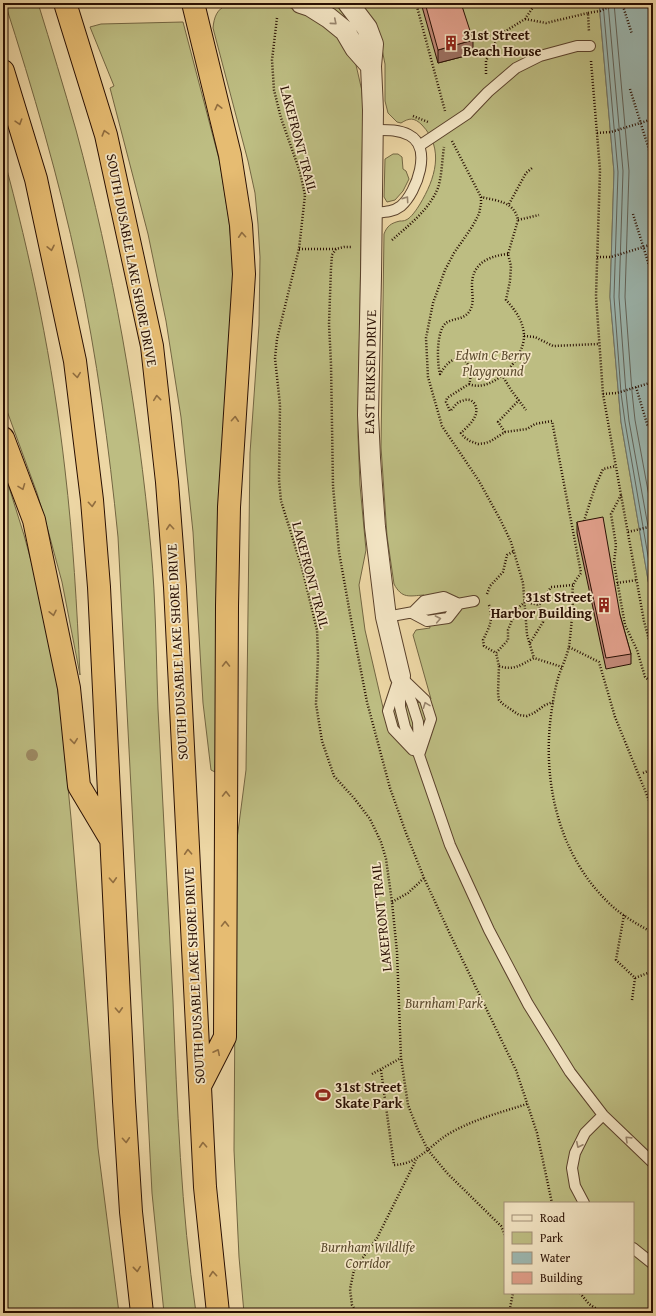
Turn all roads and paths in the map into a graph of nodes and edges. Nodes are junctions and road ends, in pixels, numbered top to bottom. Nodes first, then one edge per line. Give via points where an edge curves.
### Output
1 (65, 3) edge
2 (193, 3) edge
3 (301, 3) edge
4 (348, 3) edge
5 (416, 3) edge
6 (536, 3) edge
7 (618, 3) edge
8 (622, 3) edge
9 (588, 13) junction
10 (278, 18) dead end
11 (525, 19) junction
12 (632, 34) dead end
13 (590, 46) junction
14 (372, 66) junction
15 (3, 71) edge
16 (630, 89) dead end
17 (488, 92) junction
18 (653, 119) edge
19 (641, 123) junction
20 (446, 129) junction
21 (372, 130) junction
22 (597, 133) junction
23 (420, 146) junction
24 (652, 156) dead end
25 (532, 168) dead end
26 (481, 197) junction
27 (509, 204) junction
28 (372, 213) junction
29 (633, 214) dead end
30 (539, 215) dead end
31 (518, 220) junction
32 (653, 244) edge
33 (355, 247) dead end
34 (643, 247) junction
35 (299, 249) junction
36 (508, 254) junction
37 (597, 257) junction
38 (653, 278) edge
39 (524, 336) junction
40 (599, 344) junction
41 (502, 375) junction
42 (653, 382) edge
43 (469, 384) junction
44 (636, 387) junction
45 (604, 394) junction
46 (519, 400) junction
47 (526, 410) dead end
48 (648, 427) dead end
49 (505, 432) junction
50 (3, 438) edge
51 (616, 466) junction
52 (620, 495) junction
53 (583, 525) edge
54 (653, 527) edge
55 (628, 532) junction
56 (578, 537) edge
57 (574, 538) junction
58 (514, 551) junction
59 (637, 580) junction
60 (617, 583) junction
61 (612, 584) edge
62 (573, 585) junction
63 (487, 598) dead end
64 (474, 601) dead end
65 (488, 602) dead end
66 (525, 602) junction
67 (539, 604) junction
68 (386, 617) junction
69 (530, 643) junction
70 (568, 647) junction
71 (496, 653) junction
72 (653, 654) edge
73 (534, 658) junction
74 (499, 666) junction
75 (562, 667) junction
76 (400, 676) junction
77 (653, 682) edge
78 (553, 702) junction
79 (419, 755) junction
80 (653, 769) edge
81 (643, 773) dead end
82 (653, 810) edge
83 (111, 841) junction
84 (424, 878) dead end
85 (392, 902) junction
86 (624, 915) junction
87 (653, 932) edge
88 (616, 960) junction
89 (611, 961) dead end
90 (653, 971) edge
91 (635, 978) junction
92 (632, 1000) dead end
93 (401, 1058) junction
94 (381, 1070) junction
95 (372, 1074) dead end
96 (200, 1087) junction
97 (527, 1104) dead end
98 (603, 1115) junction
99 (428, 1150) junction
100 (417, 1159) junction
101 (653, 1163) edge
102 (583, 1202) edge
103 (504, 1234) edge
104 (634, 1249) edge
105 (653, 1264) edge
106 (513, 1294) edge
107 (581, 1294) edge
108 (142, 1313) edge
109 (218, 1313) edge
110 (356, 1313) edge
111 (509, 1313) edge
112 (603, 1313) edge

96 -> 1 highway, SOUTH DUSABLE LAKE SHORE DRIVE via 175,587 167,482 152,346 106,135
96 -> 2 highway via 225,1037 229,522 244,274 241,225 230,155
3 -> 14 street via 310,6 345,31 355,48
4 - 14 street, EAST ERIKSEN DRIVE via 367,28 373,44
5 - 20 path via 446,114
6 - 11 path
7 - 9 path
8 - 12 path
9 - 11 path via 546,23
9 - 13 path
10 - 35 path, LAKEFRONT TRAIL via 272,60 274,90 305,195
11 - 17 path via 501,34 491,49 486,61
13 - 17 lane via 577,46 540,56 516,68
13 - 22 path
14 - 21 street, EAST ERIKSEN DRIVE
15 -> 83 highway via 36,179 75,361 95,532
16 - 19 path
17 - 20 lane via 467,114
18 - 19 path
19 - 22 path via 611,132
19 - 24 path
20 - 23 lane
20 - 26 path
21 - 23 lane via 400,131 410,135
21 - 28 street, EAST ERIKSEN DRIVE
22 - 37 path via 600,170
28 -> 23 lane via 391,212 409,195 420,169
25 - 27 path via 526,173
26 - 27 path
26 - 58 path via 479,214 445,270 433,303 426,338 428,377 442,426 489,498
27 - 31 path
28 - 68 street, EAST ERIKSEN DRIVE via 368,415 375,527
29 - 34 path
30 - 31 path
31 - 36 path
32 - 34 path
33 - 35 path
34 - 37 path via 612,257
34 - 38 path
35 - 85 path, LAKEFRONT TRAIL via 277,339 281,501 302,568 317,630 316,704 322,741 334,776 370,819 381,842
36 - 39 path via 512,266 506,300 516,310
36 - 43 path via 485,260 479,265 472,279 471,308 461,319 446,323 439,337 440,374 453,360 459,359 469,366
37 - 40 path
39 - 40 path via 535,337 553,346
39 - 41 path via 516,360
40 - 45 path
41 - 43 path via 483,386 475,387
41 - 46 path
42 - 44 path
43 - 49 path via 446,400 450,411 460,401 468,400 472,401 476,408 476,415 461,434 478,444 491,441
44 - 45 path via 617,394
44 - 48 path
45 - 51 path
46 - 47 path
46 - 49 path via 498,422
49 - 57 path via 552,421
50 -> 83 highway via 34,520 69,688 79,786
51 - 52 path
51 - 53 path via 603,469 593,491
52 - 55 path
52 - 60 path via 611,514 616,545 614,563
54 - 55 path
55 - 59 path
56 - 57 path
57 - 62 path via 581,573
58 - 63 path via 507,555 503,572 490,586
58 - 66 path via 523,583
59 - 60 path
59 - 72 path
60 - 61 path
60 - 77 path via 625,625 637,650 645,678
62 - 67 path via 551,587
62 - 70 path
64 - 68 lane
65 - 71 path via 491,624 483,640 484,646
66 - 67 path
66 - 69 path via 527,635
66 - 71 path via 516,610 508,630 508,640
67 - 69 path via 543,622
68 - 76 street, EAST ERIKSEN DRIVE
69 - 73 path
70 - 75 path
70 - 82 path via 599,662 614,717
71 - 74 path
73 - 74 path via 514,668
73 - 75 path
74 - 78 path via 499,700 519,715 527,716
75 - 78 path
76 - 79 lane via 400,707 405,726
79 -> 76 lane via 431,720 425,700
78 - 86 path via 549,772 561,827 570,849 588,879 612,906
79 - 98 lane via 450,845 489,930 550,1041
80 - 81 path
83 -> 108 highway via 131,1212
84 - 85 path
85 - 93 path, LAKEFRONT TRAIL via 397,952
86 - 87 path
86 - 88 path
88 - 89 path
88 - 91 path
90 - 91 path
91 - 92 path
93 - 94 path
93 - 99 path, LAKEFRONT TRAIL via 408,1105
94 - 95 path
94 - 100 path via 394,1165 403,1165
109 -> 96 highway, SOUTH DUSABLE LAKE SHORE DRIVE via 205,1187
97 - 99 path via 451,1132
101 -> 98 lane
98 -> 102 lane via 585,1133 575,1153 572,1168 575,1186
99 - 100 path
99 - 103 path, LAKEFRONT TRAIL via 447,1174 501,1226
100 - 110 path via 377,1238 354,1270 350,1289
104 - 105 lane
106 - 111 path
107 - 112 path via 589,1304

